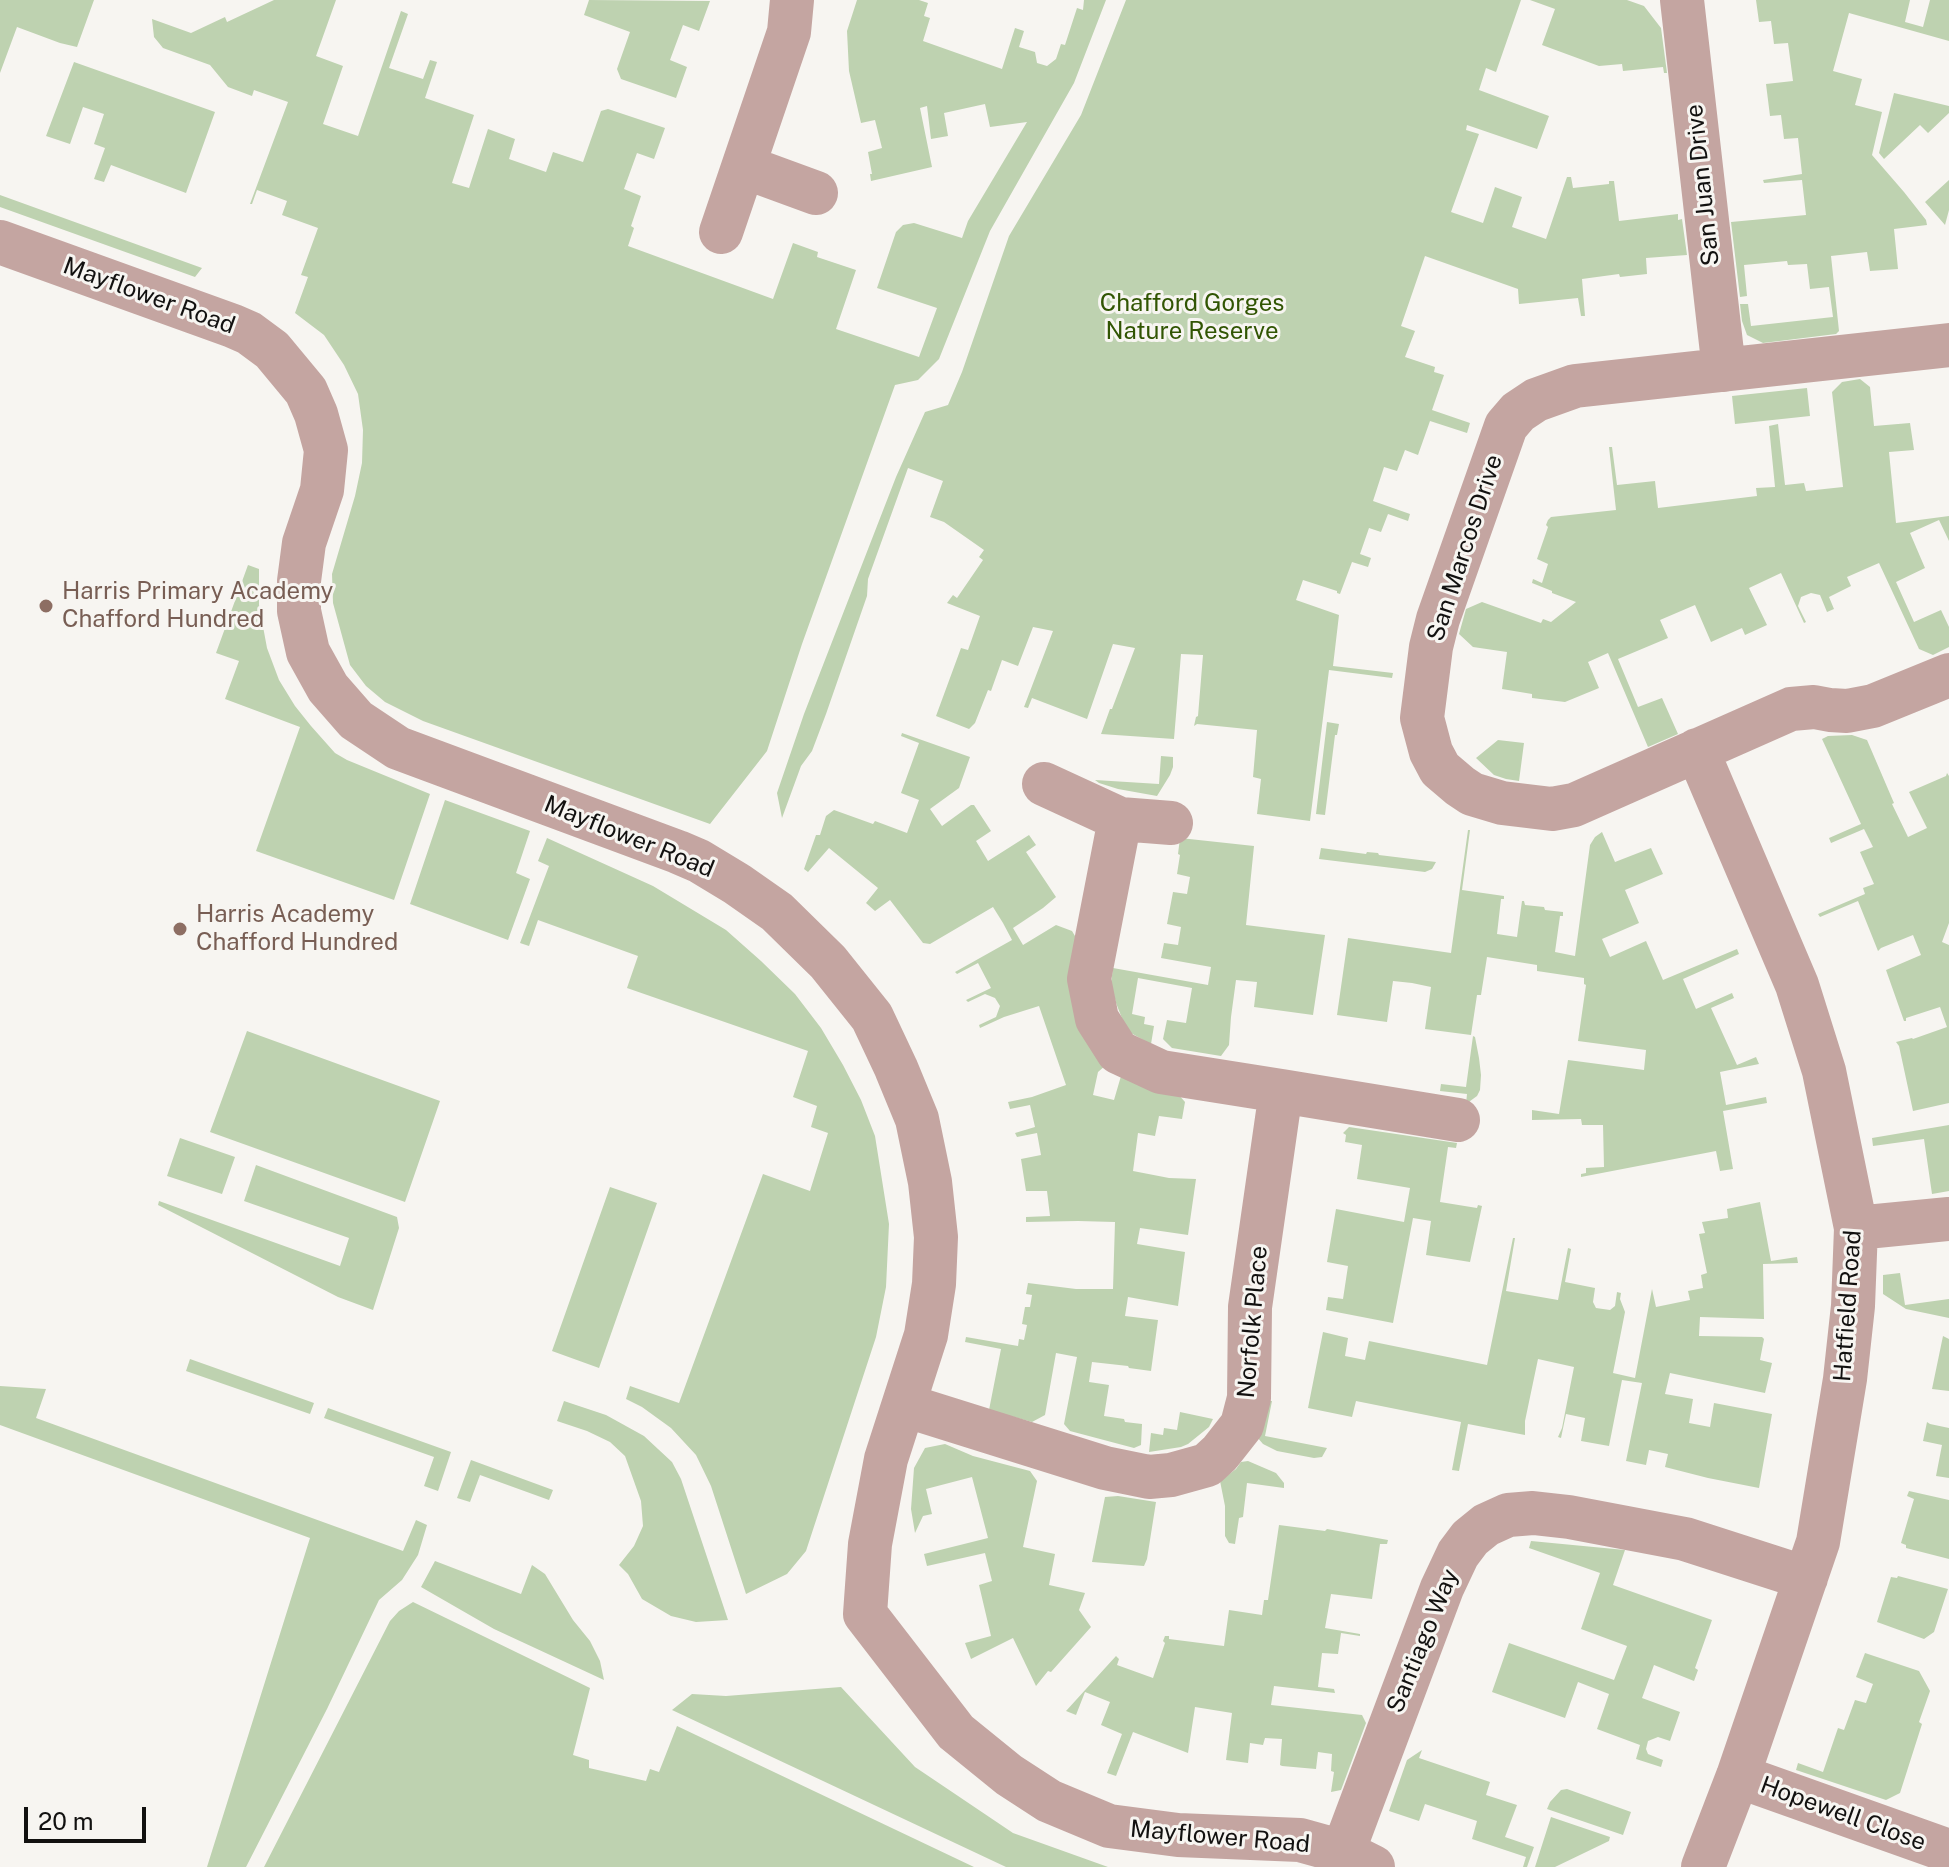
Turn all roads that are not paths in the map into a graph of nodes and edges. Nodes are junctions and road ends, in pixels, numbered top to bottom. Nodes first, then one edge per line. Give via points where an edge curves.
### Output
1 (792, 0) edge
2 (1682, 0) edge
3 (745, 167) junction
4 (816, 193) dead end
5 (721, 232) dead end
6 (0, 242) edge
7 (1949, 345) edge
8 (1724, 370) junction
9 (1949, 675) edge
10 (1697, 750) junction
11 (1044, 784) dead end
12 (1120, 819) junction
13 (1171, 823) dead end
14 (1281, 1091) junction
15 (1458, 1120) dead end
16 (1949, 1219) edge
17 (1856, 1228) junction
18 (904, 1405) junction
19 (1806, 1578) junction
20 (1738, 1776) junction
21 (1949, 1851) edge
22 (1358, 1859) edge
23 (1703, 1867) edge

1 - 3 street via 789,32
2 - 8 street, San Juan Drive
3 - 4 street
3 - 5 street
6 - 18 street, Mayflower Road via 249,333 272,350 306,391 326,450 322,490 304,543 299,611 308,652 328,688 356,720 398,748 699,861 777,912 828,962 872,1017 917,1119 936,1237 926,1335
7 - 8 street, San Marcos Drive
8 - 10 street, San Marcos Drive via 1575,386 1518,412 1506,426 1438,619 1422,718 1431,752 1449,778 1472,794 1518,806 1574,805
9 - 10 street, San Marcos Drive via 1873,706 1847,711 1791,709
10 - 17 street, Hatfield Road via 1797,985 1824,1071
11 - 12 street
12 - 13 street
12 - 14 street via 1089,979 1097,1019 1118,1052 1161,1072
14 - 15 street
14 - 18 street, Norfolk Place via 1250,1307 1249,1398 1242,1425 1207,1465 1171,1475 1127,1473
16 - 17 street
17 - 19 street, Hatfield Road via 1845,1379 1818,1542
18 - 22 street, Mayflower Road via 886,1459 870,1544 865,1614 956,1732 1049,1801 1109,1826 1300,1840
19 - 20 street, Hatfield Road
19 - 22 street, Santiago Way via 1685,1539 1569,1517 1508,1515 1486,1525 1458,1554 1442,1588
20 - 21 street, Hopewell Close
20 - 23 street, Hatfield Road

